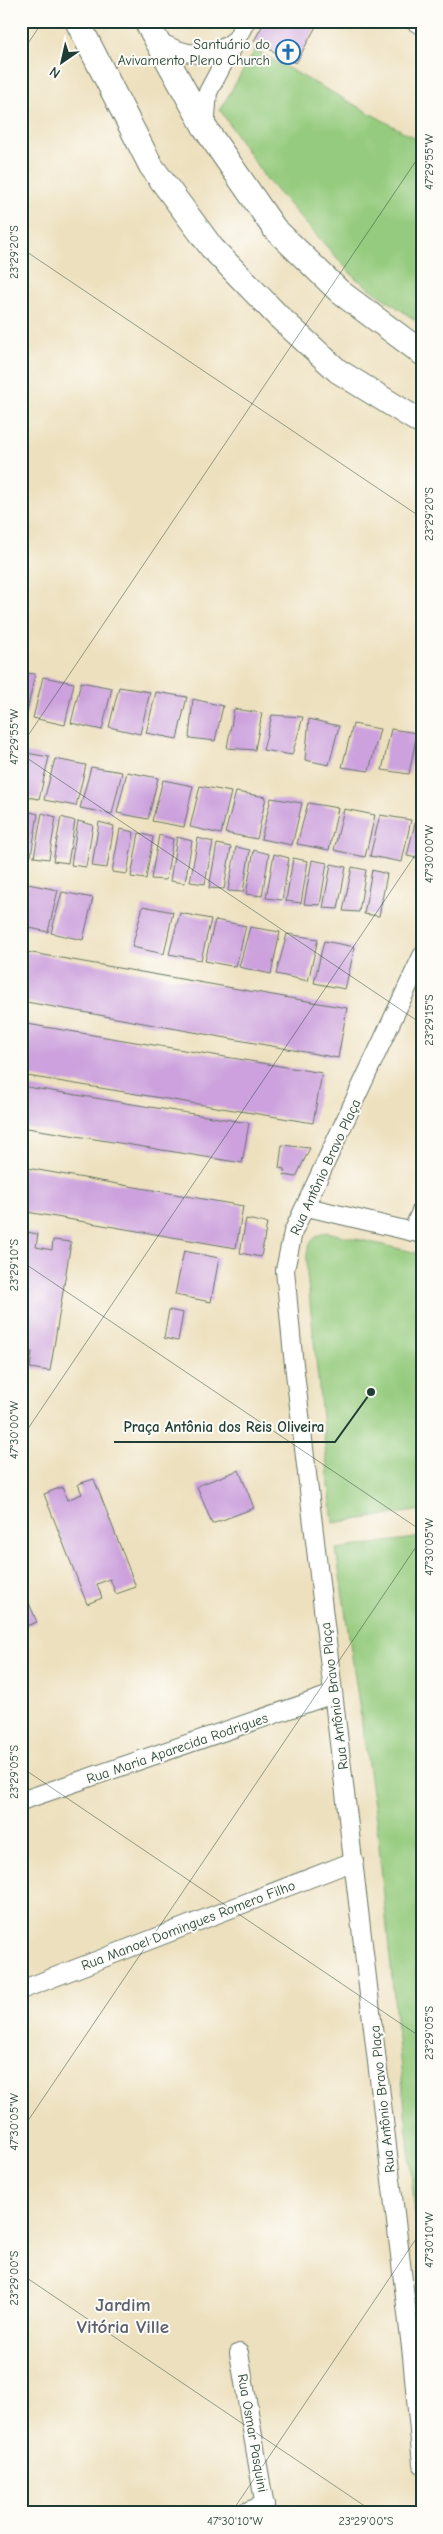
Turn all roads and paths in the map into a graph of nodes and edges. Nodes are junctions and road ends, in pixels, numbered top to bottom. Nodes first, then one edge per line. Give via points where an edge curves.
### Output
1 (77, 21) edge
2 (246, 21) edge
3 (414, 21) edge
4 (422, 26) edge
5 (150, 29) edge
6 (236, 40) junction
7 (206, 128) junction
8 (422, 353) edge
9 (422, 424) edge
10 (422, 956) edge
11 (307, 1207) junction
12 (422, 1210) edge
13 (417, 1233) edge
14 (333, 1694) junction
15 (21, 1801) edge
16 (354, 1860) junction
17 (21, 1990) edge
18 (239, 2353) dead end
19 (422, 2464) edge
20 (265, 2508) edge
21 (243, 2513) edge

1 - 9 main road via 151,166 212,248 278,316 338,371
2 - 6 street
3 - 4 street
5 - 6 street via 176,50 198,54 221,51
5 - 7 main road
6 - 7 street via 208,92
7 - 8 main road via 274,228 340,292
10 - 11 street, Rua Antônio Bravo Plaça
11 - 13 street
11 - 14 street, Rua Antônio Bravo Plaça via 293,1232 285,1270
12 - 13 street
14 - 15 street, Rua Maria Aparecida Rodrigues
14 - 16 street, Rua Antônio Bravo Plaça
16 - 17 street, Rua Manoel Domingues Romero Filho
16 - 19 street, Rua Antônio Bravo Plaça
18 - 20 street, Rua Osmar Pasquini
20 - 21 street

